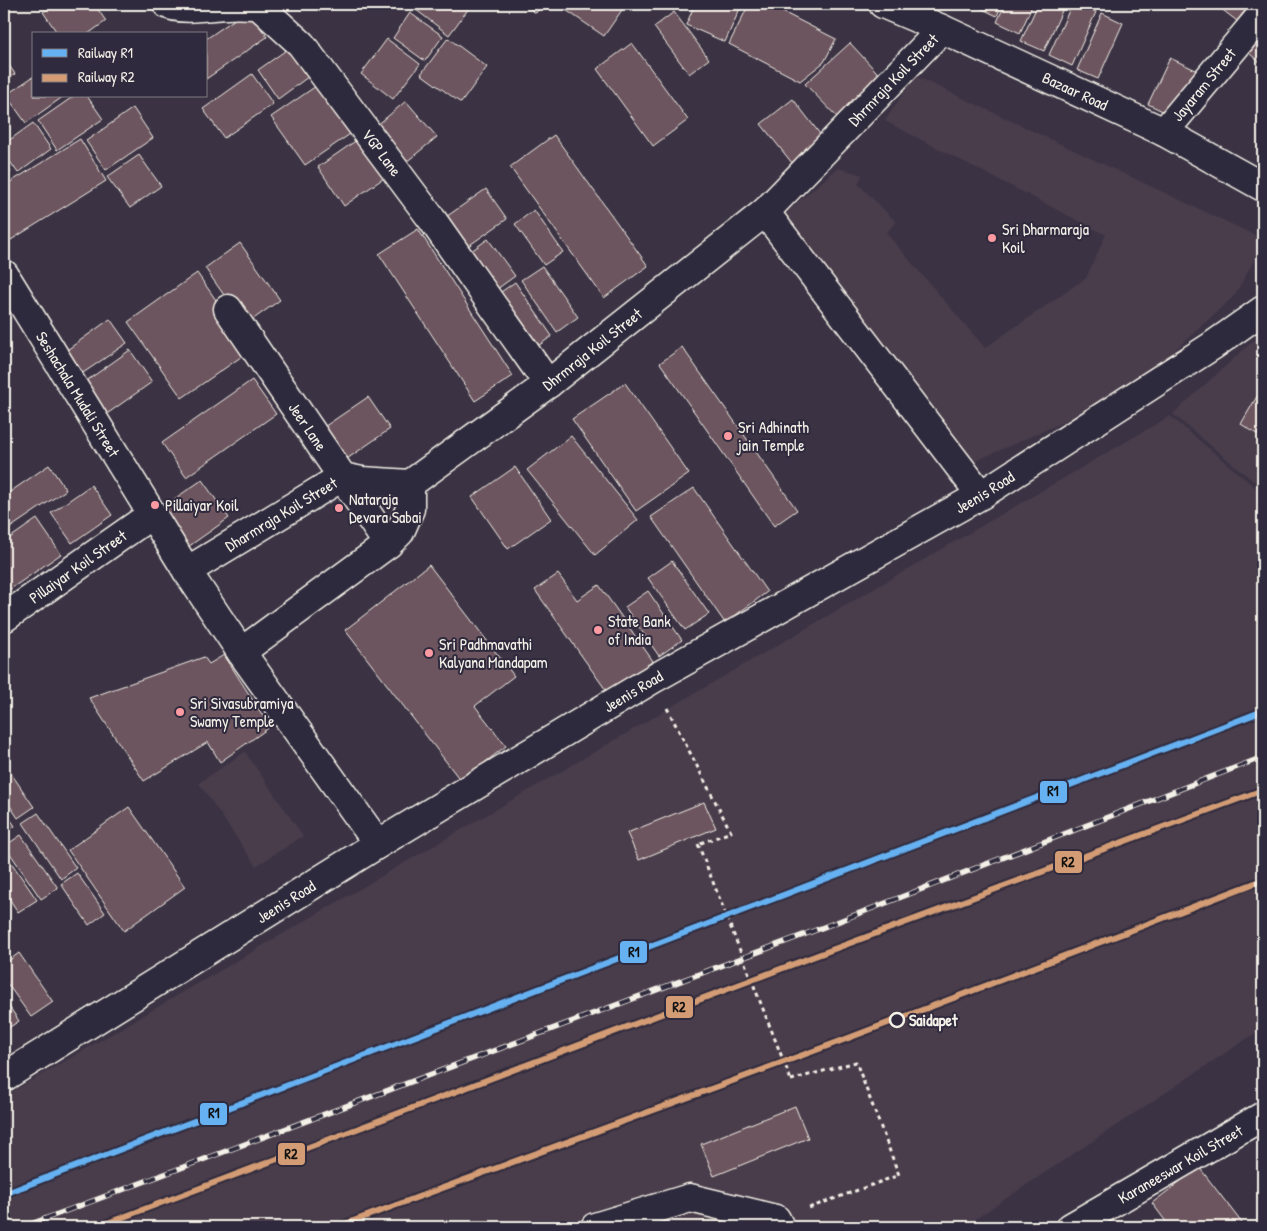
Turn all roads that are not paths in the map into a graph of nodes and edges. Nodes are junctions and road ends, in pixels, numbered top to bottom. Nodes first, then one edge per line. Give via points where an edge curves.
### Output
1 (167, 4) edge
2 (883, 4) edge
3 (1263, 13) edge
4 (942, 29) junction
5 (1164, 132) junction
6 (1263, 187) edge
7 (765, 212) junction
8 (4, 274) edge
9 (228, 309) dead end
10 (1263, 310) edge
11 (548, 384) junction
12 (342, 477) junction
13 (410, 484) junction
14 (981, 495) junction
15 (151, 515) junction
16 (388, 544) junction
17 (187, 571) junction
18 (4, 618) edge
19 (241, 652) junction
20 (378, 844) junction
21 (4, 1076) edge
22 (1263, 1116) edge
23 (778, 1223) edge
24 (595, 1227) edge
25 (1071, 1227) edge

1 - 11 street, VGP Lane via 196,8 258,4 301,44 431,218
2 - 4 street, Bazaar Road
3 - 5 street, Jayaram Street
4 - 5 street, Bazaar Road
4 - 7 street, Dhrmraja Koil Street
5 - 6 street, Bazaar Road
7 - 11 street, Dhrmraja Koil Street
7 - 14 street
8 - 15 street, Seshachala Mudali Street
9 - 12 street, Jeer Lane
10 - 14 street, Jeenis Road
11 - 13 street, Dhrmraja Koil Street
12 - 13 street, Dharmraja Koil Street
12 - 16 street, Jeer Lane
12 - 17 street, Dharmraja Koil Street
13 - 16 street via 410,509 400,532
14 - 20 street, Jeenis Road via 653,679
15 - 17 street, Seshachala Mudali Street
15 - 18 street, Pillaiyar Koil Street
16 - 19 street
17 - 19 street, Seshachala Mudali Street
19 - 20 street, Seshachala Mudali Street
20 - 21 street, Jeenis Road
22 - 25 street, Karaneeswar Koil Street
23 - 24 street via 690,1198

